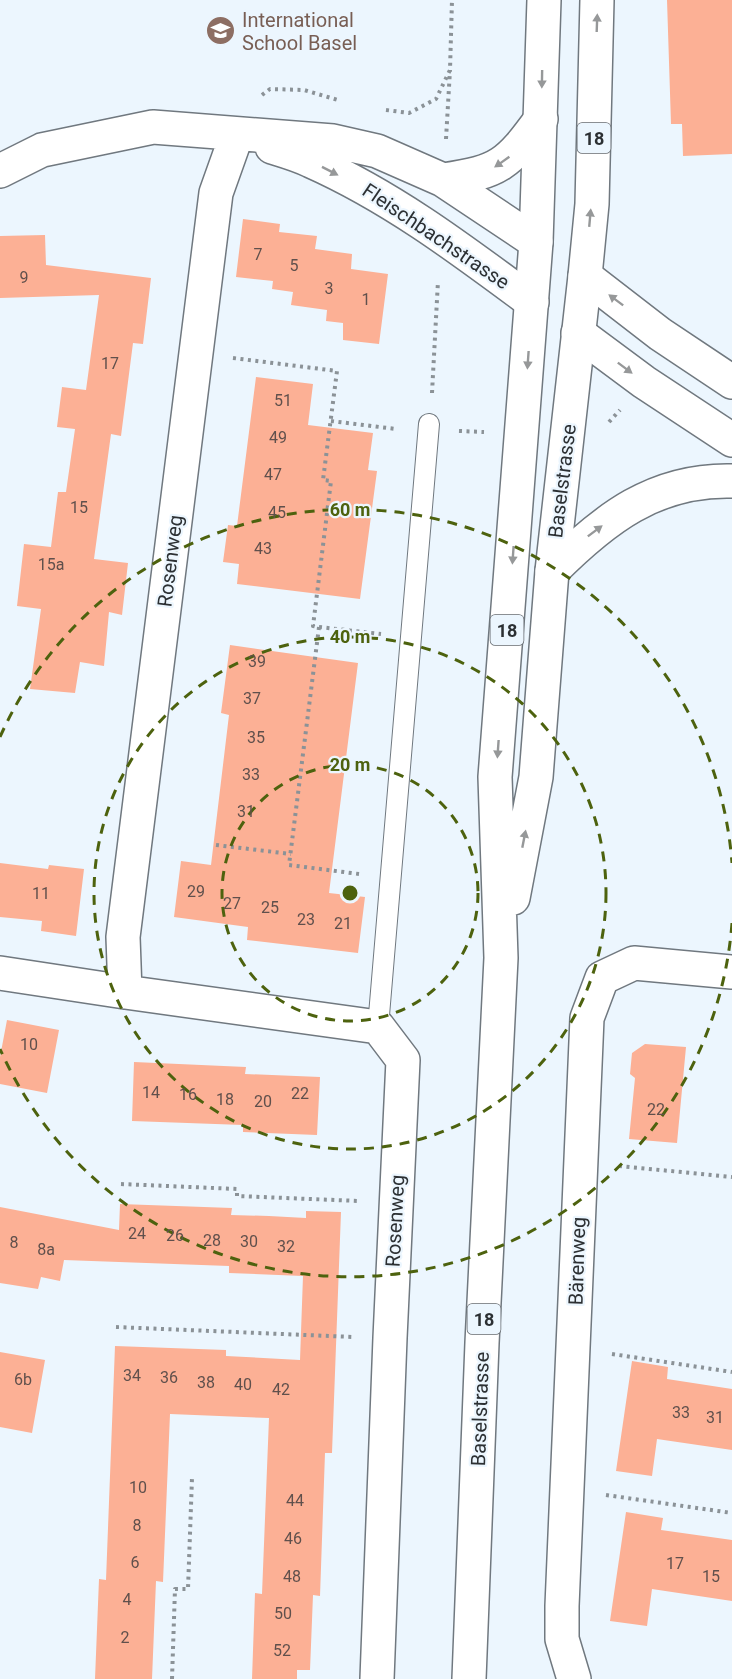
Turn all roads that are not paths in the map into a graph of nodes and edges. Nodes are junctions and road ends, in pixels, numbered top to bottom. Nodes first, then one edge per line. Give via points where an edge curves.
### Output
1 (544, 0) edge
2 (597, 0) edge
3 (541, 119) junction
4 (237, 134) junction
5 (0, 171) edge
6 (443, 180) junction
7 (536, 242) junction
8 (585, 276) junction
9 (532, 302) junction
10 (578, 333) junction
11 (732, 382) edge
12 (429, 429) road end
13 (732, 440) edge
14 (732, 481) edge
15 (552, 571) junction
16 (501, 958) junction
17 (732, 972) edge
18 (0, 974) edge
19 (125, 992) junction
20 (378, 1027) junction
21 (376, 1679) edge
22 (469, 1679) edge
23 (573, 1679) edge

1 -> 3 street, Baselstrasse / 18
8 -> 2 street, Baselstrasse / 18 via 592,204
3 -> 6 street via 519,149 502,164 473,176
3 - 7 street, Baselstrasse / 18
4 - 5 street, Fleischbachstrasse via 153,127 42,150
4 - 6 street, Fleischbachstrasse via 333,141 377,152
4 -> 9 street, Fleischbachstrasse via 311,161 366,188 427,226
4 - 19 street, Rosenweg via 216,193 123,937
6 - 7 street, Fleischbachstrasse
7 - 8 street, Fleischbachstrasse
7 - 9 street, Baselstrasse / 18
8 - 10 street, Baselstrasse / 18
11 -> 8 street, Fleischbachstrasse via 660,334
9 - 10 street, Fleischbachstrasse
9 -> 16 street, Baselstrasse / 18 via 495,777
10 -> 13 street, Fleischbachstrasse
10 - 15 street, Baselstrasse / 18
12 - 20 lane
15 -> 14 street via 582,541 641,500 681,485
16 -> 15 street, Baselstrasse / 18 via 536,777
16 - 22 street, Baselstrasse / 18
17 - 23 street, Bärenweg via 634,963 602,978 587,1018 562,1606 562,1639
18 - 19 street
19 - 20 street
20 - 21 street, Rosenweg via 402,1060

